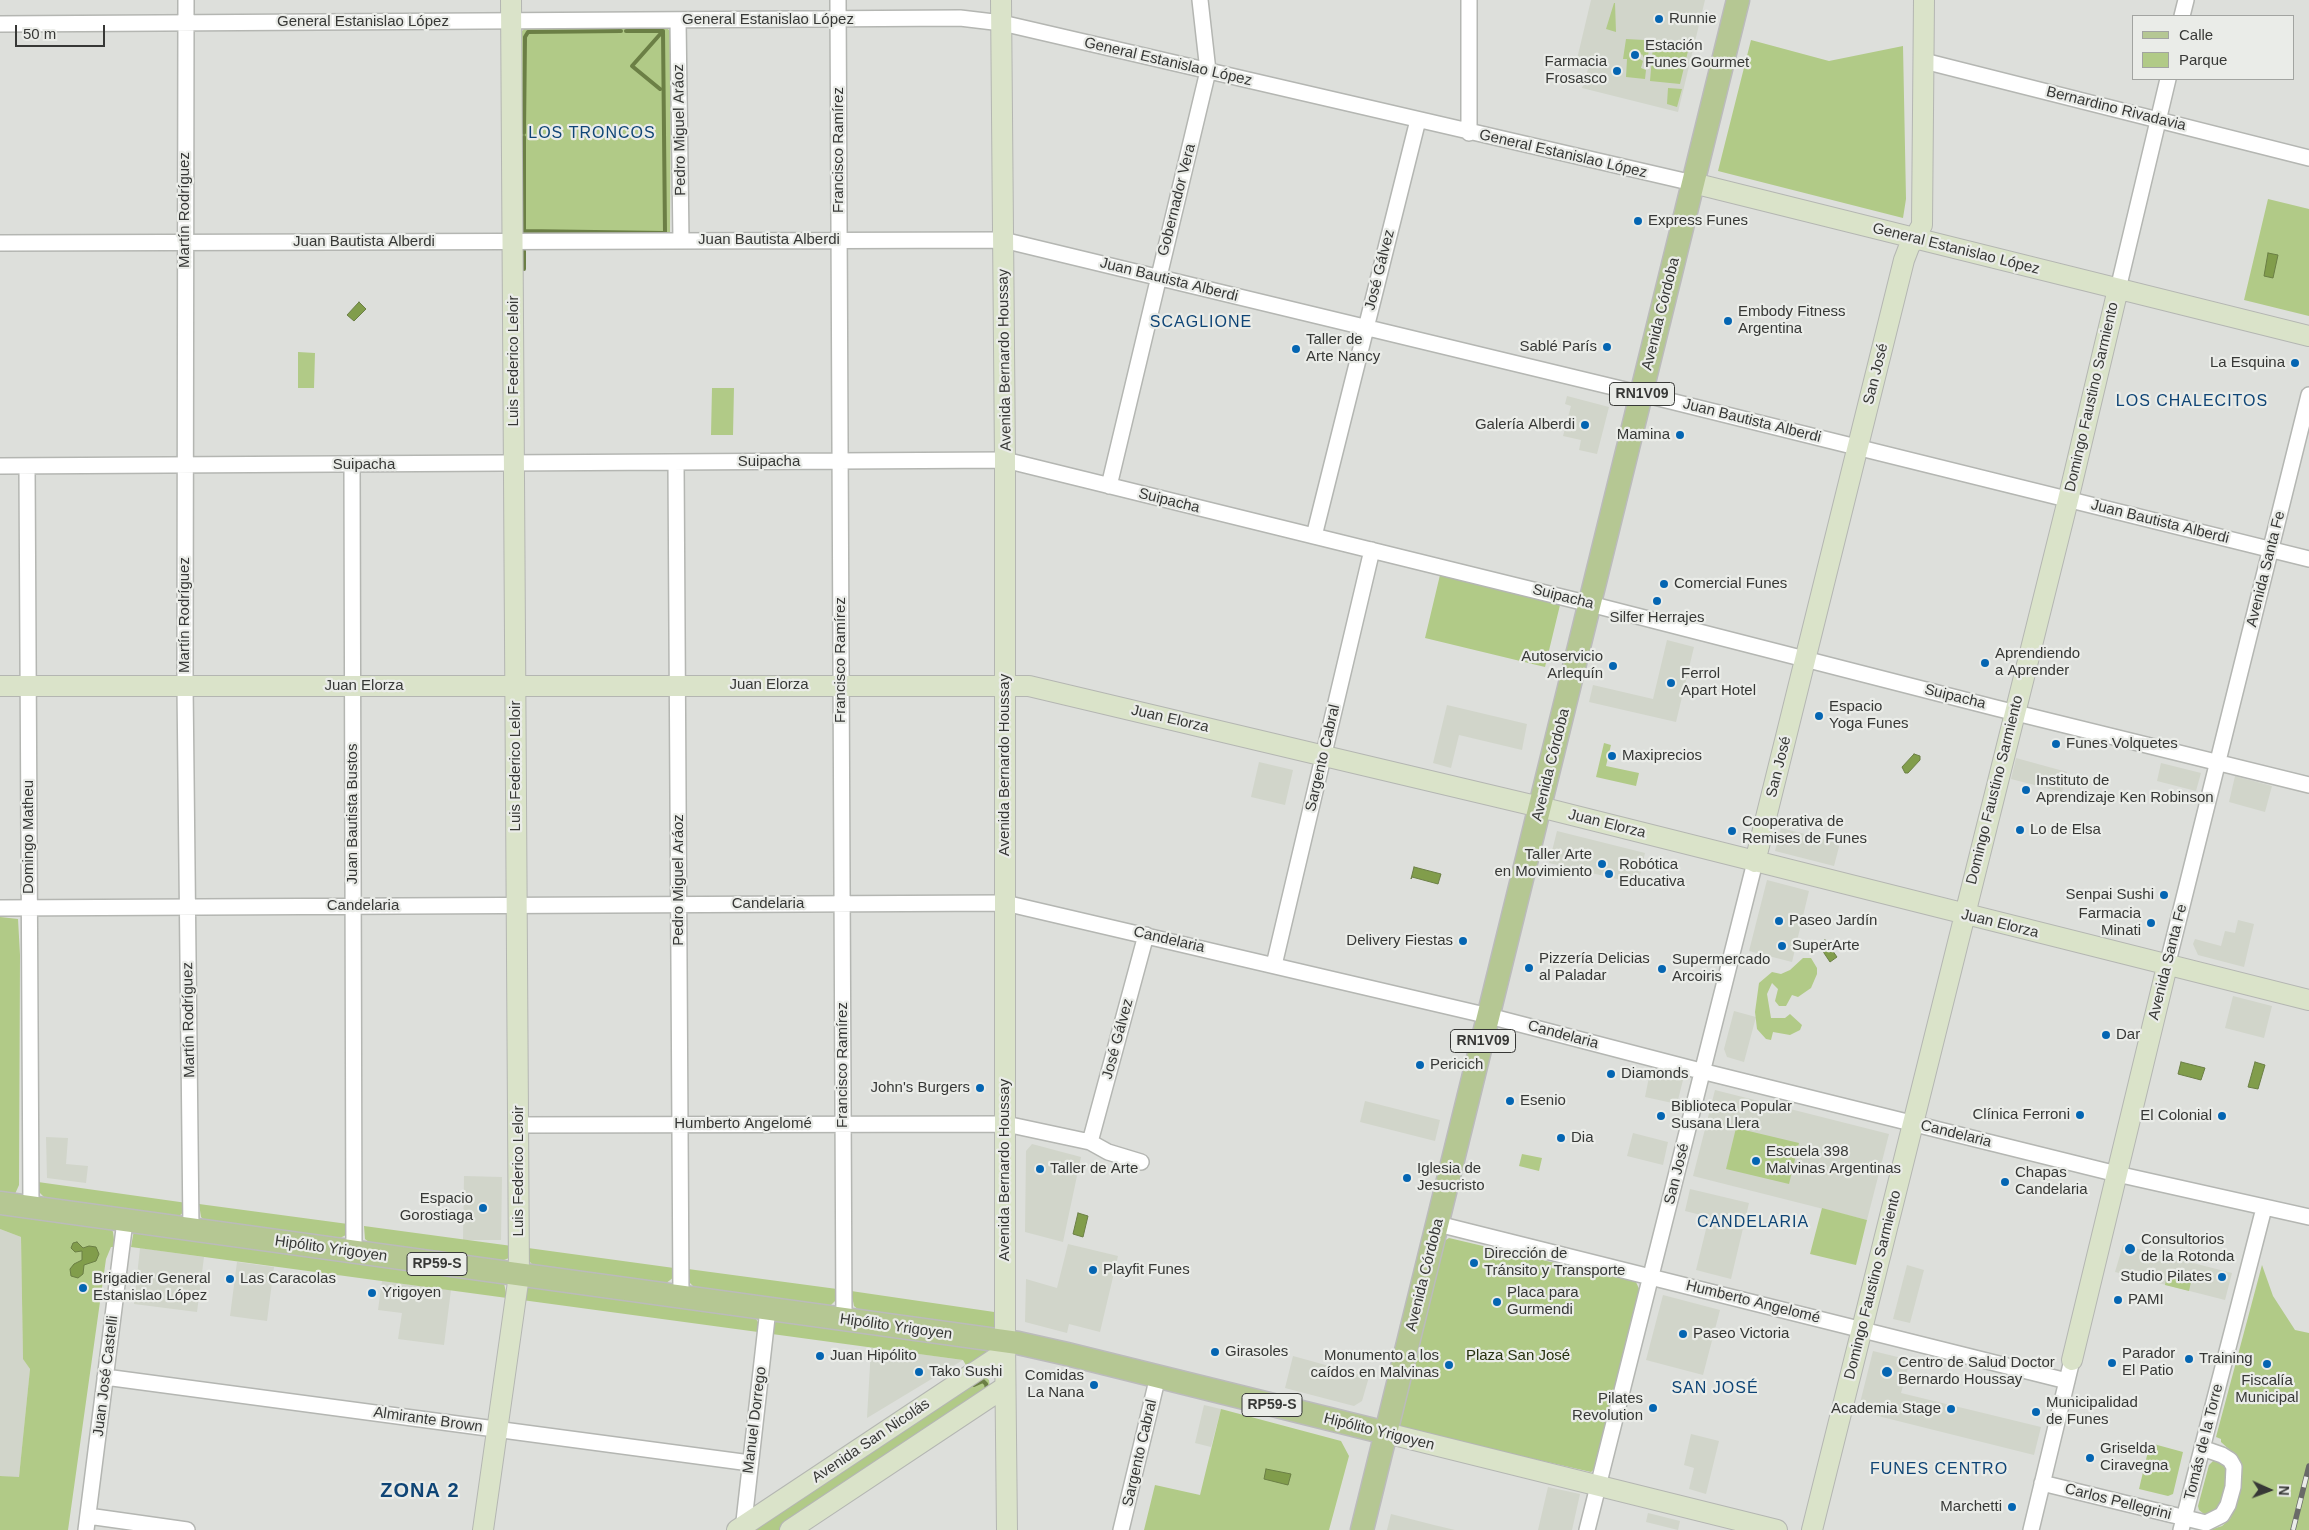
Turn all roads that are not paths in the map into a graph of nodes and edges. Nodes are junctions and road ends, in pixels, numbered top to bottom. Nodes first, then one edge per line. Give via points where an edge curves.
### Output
1 (186, 0) edge
2 (511, 0) edge
3 (838, 0) edge
4 (1001, 0) edge
5 (1200, 0) edge
6 (1469, 0) edge
7 (1738, 0) edge
8 (1924, 0) edge
9 (2186, 0) edge
10 (2182, 15) edge
11 (838, 19) junction
12 (678, 20) junction
13 (511, 21) junction
14 (186, 23) junction
15 (1002, 23) junction
16 (0, 24) edge
17 (1924, 61) junction
18 (1208, 72) junction
19 (2168, 80) edge
20 (1418, 120) junction
21 (2158, 120) junction
22 (1469, 133) junction
23 (2309, 158) edge
24 (1693, 183) junction
25 (1914, 239) junction
26 (681, 240) junction
27 (839, 240) junction
28 (1004, 240) junction
29 (513, 241) junction
30 (185, 242) junction
31 (0, 243) edge
32 (1159, 277) junction
33 (2118, 289) junction
34 (1366, 327) junction
35 (2309, 336) edge
36 (1642, 394) junction
37 (2309, 395) edge
38 (1857, 447) junction
39 (1005, 460) junction
40 (840, 461) junction
41 (676, 462) junction
42 (514, 464) junction
43 (352, 465) junction
44 (0, 466) edge
45 (27, 466) junction
46 (185, 466) junction
47 (1109, 486) junction
48 (2068, 500) junction
49 (1314, 536) junction
50 (1372, 550) junction
51 (2270, 550) junction
52 (2309, 559) edge
53 (1590, 604) junction
54 (1806, 659) junction
55 (185, 685) junction
56 (678, 685) junction
57 (841, 685) junction
58 (1004, 685) junction
59 (0, 686) edge
60 (29, 686) junction
61 (352, 686) junction
62 (516, 686) junction
63 (2014, 712) junction
64 (1323, 756) junction
65 (2218, 763) junction
66 (2309, 784) edge
67 (1540, 807) junction
68 (1755, 862) junction
69 (1005, 903) junction
70 (679, 904) junction
71 (842, 904) junction
72 (517, 905) junction
73 (353, 906) junction
74 (188, 907) junction
75 (0, 908) edge
76 (30, 908) junction
77 (1964, 914) junction
78 (1146, 935) junction
79 (1274, 965) junction
80 (2167, 966) junction
81 (2309, 1000) edge
82 (1489, 1016) junction
83 (1702, 1072) junction
84 (1912, 1123) junction
85 (843, 1124) junction
86 (1006, 1124) junction
87 (518, 1125) junction
88 (680, 1125) junction
89 (1090, 1142) junction
90 (1141, 1162) dead end
91 (2117, 1174) junction
92 (0, 1203) edge
93 (31, 1208) junction
94 (2264, 1208) junction
95 (2309, 1217) edge
96 (125, 1221) junction
97 (1438, 1224) junction
98 (191, 1230) junction
99 (354, 1252) junction
100 (519, 1275) junction
101 (1651, 1276) junction
102 (681, 1297) junction
103 (768, 1309) junction
104 (844, 1320) junction
105 (1862, 1330) junction
106 (1005, 1347) junction
107 (2072, 1360) joint
108 (1158, 1376) junction
109 (105, 1377) junction
110 (2067, 1381) junction
111 (1005, 1387) junction
112 (497, 1430) junction
113 (1386, 1433) junction
114 (2202, 1448) junction
115 (750, 1463) junction
116 (2042, 1483) junction
117 (1598, 1486) junction
118 (87, 1523) edge
119 (2182, 1524) edge
120 (741, 1529) edge
121 (187, 1530) edge
122 (483, 1530) edge
123 (790, 1530) edge
124 (1007, 1530) edge
125 (1121, 1530) edge
126 (1362, 1530) edge
127 (1587, 1530) edge
128 (1777, 1530) edge
129 (1812, 1530) edge
130 (2031, 1530) edge

1 - 14 street, Martín Rodríguez
2 - 13 street, Luis Federico Leloir
3 - 11 street, Francisco Ramírez
4 - 15 street, Avenida Bernardo Houssay
5 - 18 street, Gobernador Vera
6 - 22 street
7 - 24 main road, Avenida Córdoba / RN1V09
8 - 17 street, San José
9 - 10 street
11 - 12 street, General Estanislao López
11 - 15 street, General Estanislao López via 960,18
11 - 27 street, Francisco Ramírez
12 - 13 street, General Estanislao López
12 - 26 street, Pedro Miguel Aráoz
13 - 14 street, General Estanislao López
13 - 29 street, Luis Federico Leloir
14 - 16 street, General Estanislao López
14 - 30 street, Martín Rodríguez
15 - 18 street, General Estanislao López
15 - 28 street, Avenida Bernardo Houssay
17 - 21 street, Bernardino Rivadavia
17 - 25 street, San José via 1923,215 1922,225
18 - 20 street, General Estanislao López
18 - 32 street, Gobernador Vera
19 - 21 street, Domingo Faustino Sarmiento
20 - 22 street, General Estanislao López
20 - 34 street, José Gálvez
21 - 23 street, Bernardino Rivadavia
21 - 33 street, Domingo Faustino Sarmiento
22 - 24 street, General Estanislao López
24 - 25 street, General Estanislao López
24 - 36 main road, Avenida Córdoba / RN1V09
25 - 33 street, General Estanislao López
25 - 38 street, San José via 1904,260
26 - 27 street, Juan Bautista Alberdi
26 - 29 street, Juan Bautista Alberdi
27 - 28 street, Juan Bautista Alberdi
27 - 40 street, Francisco Ramírez
28 - 32 street, Juan Bautista Alberdi
28 - 39 street, Avenida Bernardo Houssay
29 - 30 street, Juan Bautista Alberdi
29 - 42 street, Luis Federico Leloir
30 - 31 street, Juan Bautista Alberdi
30 - 46 street, Martín Rodríguez
32 - 34 street, Juan Bautista Alberdi
32 - 47 street, Gobernador Vera
33 - 35 street, General Estanislao López
33 - 48 street, Domingo Faustino Sarmiento
34 - 36 street, Juan Bautista Alberdi
34 - 49 street, José Gálvez
36 - 38 street, Juan Bautista Alberdi
36 - 53 main road, Avenida Córdoba / RN1V09
37 - 51 street, Avenida Santa Fe
38 - 48 street, Juan Bautista Alberdi
38 - 54 street, San José
39 - 40 street, Suipacha
39 - 47 street, Suipacha
39 - 58 street, Avenida Bernardo Houssay
40 - 41 street, Suipacha
40 - 57 street, Francisco Ramírez
41 - 42 street, Suipacha
41 - 56 street, Pedro Miguel Aráoz
42 - 43 street, Suipacha
42 - 62 street, Luis Federico Leloir
43 - 46 street, Suipacha
43 - 61 street, Juan Bautista Bustos
44 - 45 street, Suipacha
45 - 46 street, Suipacha
45 - 60 street, Domingo Matheu
46 - 55 street, Martín Rodríguez
47 - 49 street, Suipacha
48 - 51 street, Juan Bautista Alberdi
48 - 63 street, Domingo Faustino Sarmiento
49 - 50 street, Suipacha
50 - 53 street, Suipacha
50 - 64 street, Sargento Cabral
51 - 52 street, Juan Bautista Alberdi
51 - 65 street, Avenida Santa Fe
53 - 54 street, Suipacha
53 - 67 main road, Avenida Córdoba / RN1V09
54 - 63 street, Suipacha
54 - 68 street, San José
55 - 60 street, Juan Elorza
55 - 61 street, Juan Elorza
55 - 74 street, Martín Rodríguez
56 - 57 street, Juan Elorza
56 - 62 street, Juan Elorza
56 - 70 street, Pedro Miguel Aráoz
57 - 58 street, Juan Elorza
57 - 71 street, Francisco Ramírez
58 - 64 street, Juan Elorza via 1030,686
58 - 69 street, Avenida Bernardo Houssay
59 - 60 street, Juan Elorza
60 - 76 street, Domingo Matheu
61 - 62 street, Juan Elorza
61 - 73 street, Juan Bautista Bustos
62 - 72 street, Luis Federico Leloir
63 - 65 street, Suipacha
63 - 77 street, Domingo Faustino Sarmiento
64 - 67 street, Juan Elorza
64 - 79 street, Sargento Cabral
65 - 66 street, Suipacha
65 - 80 street, Avenida Santa Fe
67 - 68 street, Juan Elorza
67 - 82 main road, Avenida Córdoba / RN1V09
68 - 77 street, Juan Elorza
68 - 83 street, San José
69 - 71 street, Candelaria
69 - 78 street, Candelaria
69 - 86 street, Avenida Bernardo Houssay
70 - 71 street, Candelaria
70 - 72 street, Candelaria
70 - 88 street, Pedro Miguel Aráoz
71 - 85 street, Francisco Ramírez
72 - 73 street, Candelaria
72 - 87 street, Luis Federico Leloir
73 - 74 street, Candelaria
73 - 99 street, Juan Bautista Bustos
74 - 76 street, Candelaria
74 - 98 street, Martín Rodríguez
75 - 76 street, Candelaria
76 - 93 street, Domingo Matheu
77 - 80 street, Juan Elorza
77 - 84 street, Domingo Faustino Sarmiento
78 - 79 street, Candelaria
78 - 89 street, José Gálvez
79 - 82 street, Candelaria
80 - 81 street, Juan Elorza
80 - 91 street, Avenida Santa Fe
82 - 83 street, Candelaria
82 - 97 main road, Avenida Córdoba / RN1V09
83 - 84 street, Candelaria
83 - 101 street, San José
84 - 91 street, Candelaria
84 - 105 street, Domingo Faustino Sarmiento
85 - 86 street, Humberto Angelomé
85 - 88 street, Humberto Angelomé
85 - 104 street, Francisco Ramírez
86 - 89 street, Humberto Angelomé
86 - 106 street, Avenida Bernardo Houssay
87 - 88 street, Humberto Angelomé
87 - 100 street, Luis Federico Leloir
88 - 102 street, Pedro Miguel Aráoz
89 - 90 street, Humberto Angelomé via 1108,1152
91 - 94 street, Candelaria
91 - 107 street, Avenida Santa Fe
92 - 93 main road, Hipólito Yrigoyen / RP59-S
93 - 96 main road, Hipólito Yrigoyen / RP59-S
94 - 95 street, Candelaria
94 - 114 street, Tomás de la Torre
96 - 98 main road, Hipólito Yrigoyen / RP59-S
96 - 109 street, Juan José Castelli
97 - 101 street, Humberto Angelomé
97 - 113 main road, Avenida Córdoba / RN1V09
98 - 99 main road, Hipólito Yrigoyen / RP59-S
99 - 100 main road, Hipólito Yrigoyen / RP59-S
100 - 102 main road, Hipólito Yrigoyen / RP59-S
100 - 112 street, Luis Federico Leloir
101 - 105 street, Humberto Angelomé
101 - 117 street, San José
102 - 103 main road, Hipólito Yrigoyen / RP59-S
103 - 104 main road, Hipólito Yrigoyen / RP59-S
103 - 115 street, Manuel Dorrego
104 - 106 main road, Hipólito Yrigoyen / RP59-S
105 - 110 street, Humberto Angelomé
105 - 129 street, Domingo Faustino Sarmiento
106 - 108 main road, Hipólito Yrigoyen / RP59-S via 1053,1350
106 - 111 street, Avenida Bernardo Houssay
106 - 120 street, Avenida San Nicolás
107 - 110 street, Avenida Santa Fe
108 - 113 main road, Hipólito Yrigoyen / RP59-S
108 - 125 street, Sargento Cabral
109 - 112 street, Almirante Brown
109 - 118 street, Juan José Castelli
110 - 116 street, Avenida Santa Fe
111 - 123 street, Avenida San Nicolás
111 - 124 street, Avenida Bernardo Houssay
112 - 115 street, Almirante Brown
112 - 122 street, Luis Federico Leloir
113 - 117 street, Hipólito Yrigoyen / RP59-S
113 - 126 main road, Avenida Córdoba / RN1V09
114 - 119 street, Tomás de la Torre
114 - 119 street, Carlos Pellegrini via 2230,1460 2234,1467 2233,1487 2222,1515 2206,1523
115 - 120 street, Manuel Dorrego
116 - 119 street, Carlos Pellegrini
116 - 130 street, Avenida Santa Fe
117 - 127 street, San José
117 - 128 street, Hipólito Yrigoyen / RP59-S
118 - 121 street

